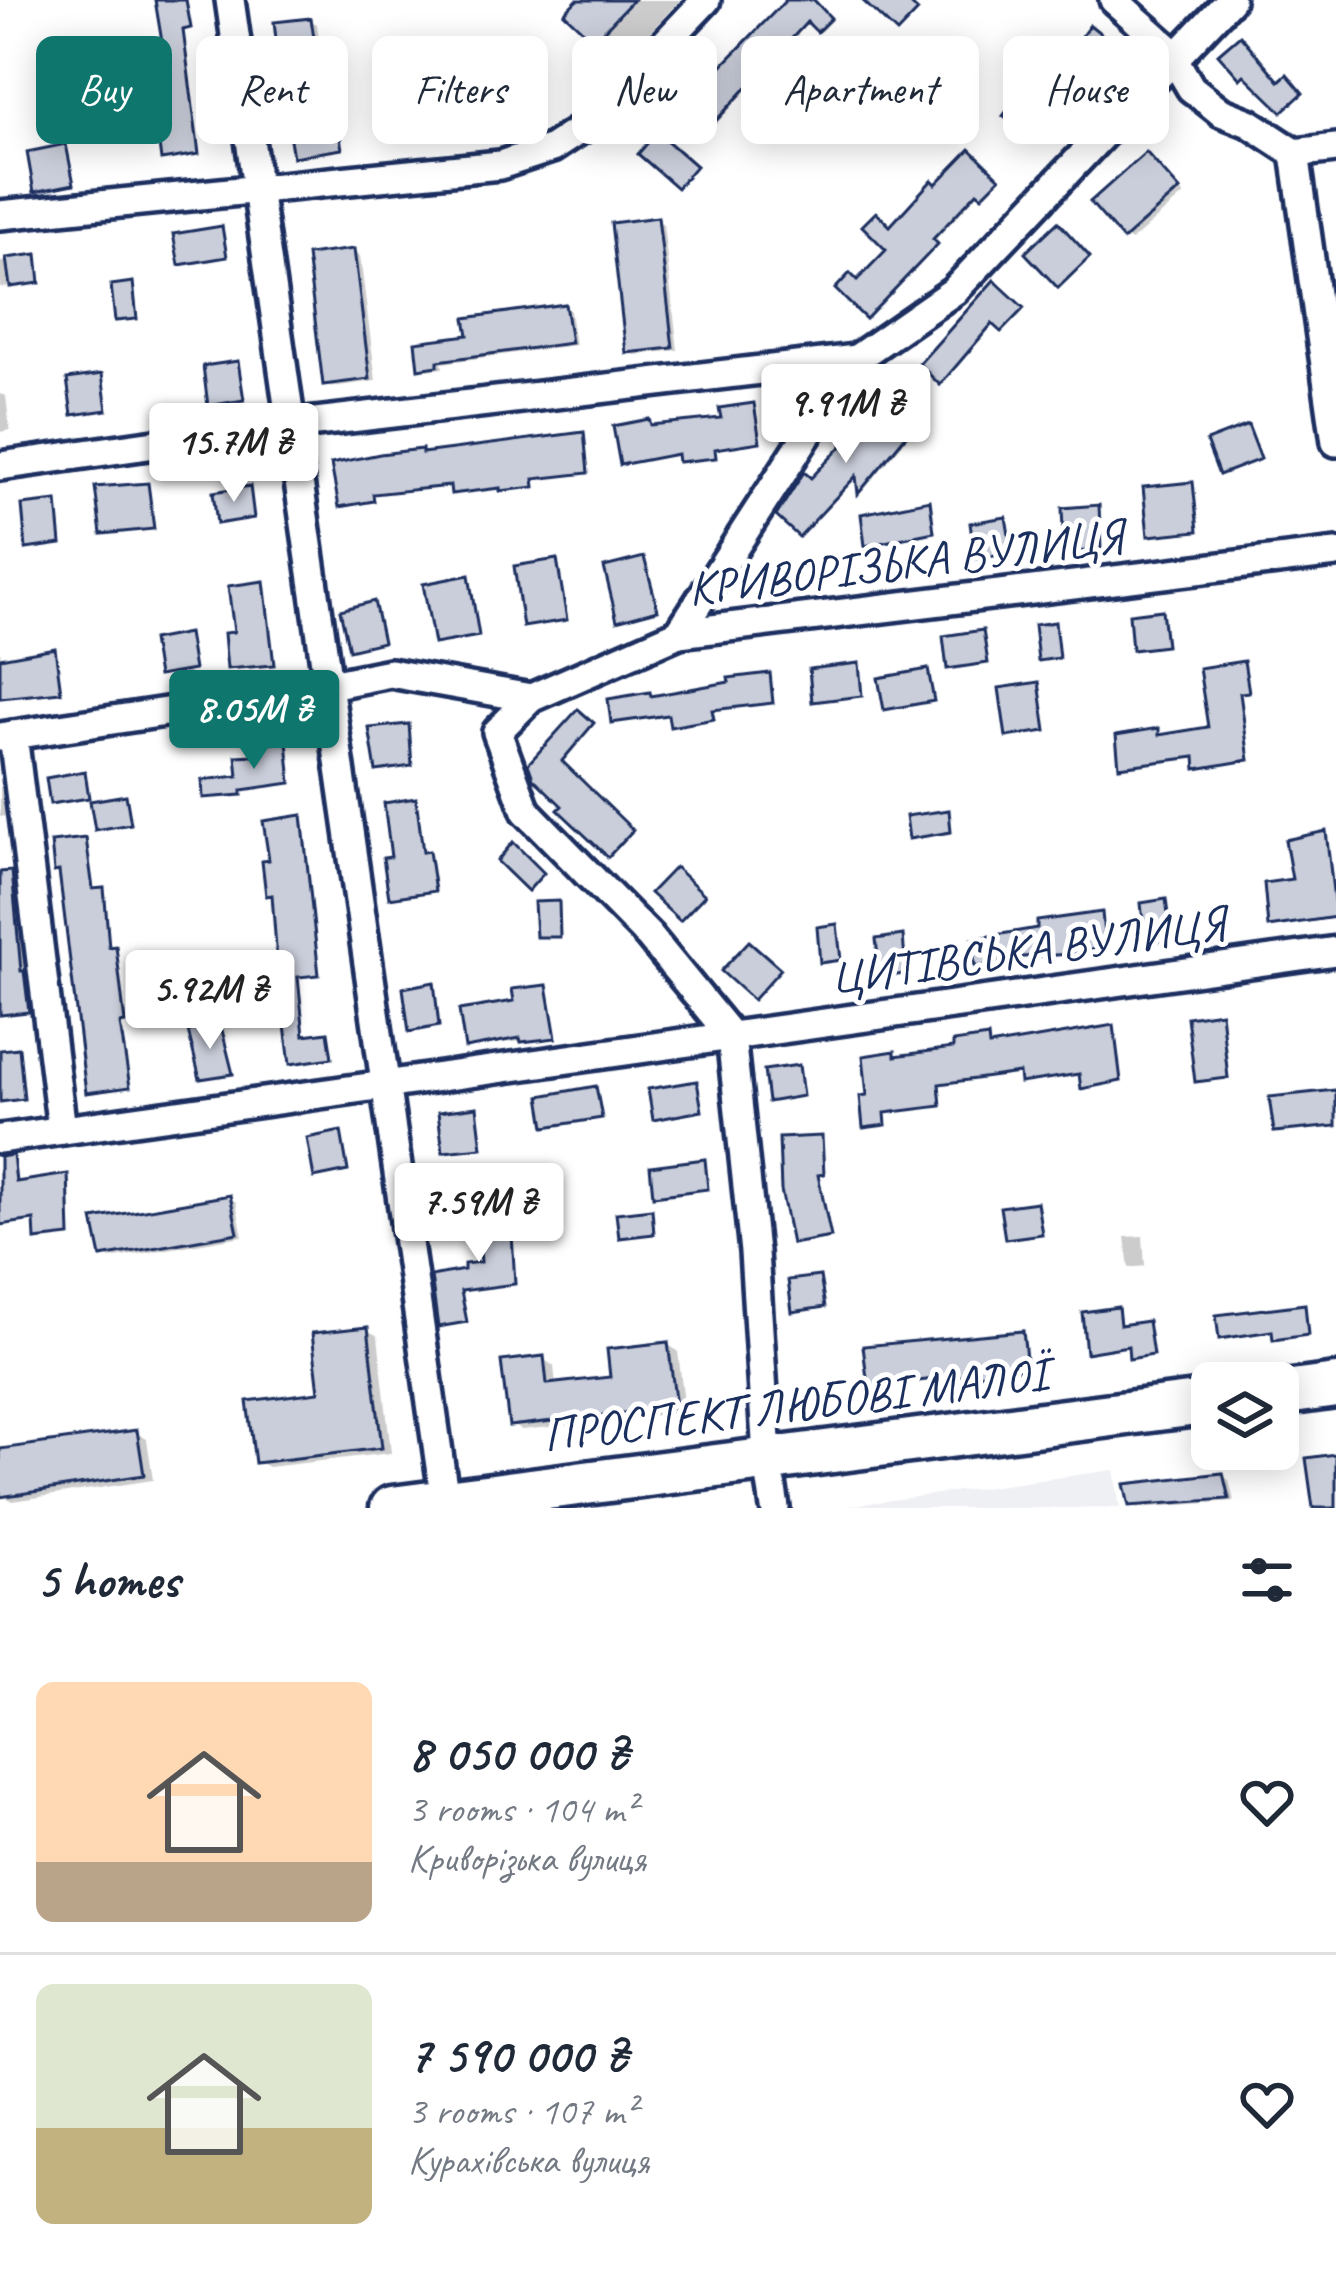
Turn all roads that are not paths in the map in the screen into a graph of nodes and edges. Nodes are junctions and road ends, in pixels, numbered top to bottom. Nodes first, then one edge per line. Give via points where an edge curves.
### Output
1 (230, 0) edge
2 (706, 0) edge
3 (1114, 0) edge
4 (1230, 0) edge
5 (1174, 59) junction
6 (1336, 148) edge
7 (1295, 153) junction
8 (257, 188) junction
9 (0, 215) edge
10 (856, 359) junction
11 (290, 425) junction
12 (1336, 442) edge
13 (0, 466) edge
14 (1336, 553) edge
15 (679, 633) junction
16 (329, 686) junction
17 (531, 698) junction
18 (6, 736) edge
19 (1336, 951) edge
20 (731, 1036) junction
21 (386, 1084) junction
22 (62, 1130) junction
23 (0, 1139) edge
24 (1336, 1387) edge
25 (1299, 1391) edge
26 (1191, 1405) edge
27 (766, 1456) junction
28 (445, 1501) junction
29 (392, 1508) edge
30 (775, 1508) edge

1 - 8 street
2 - 8 street via 587,125 552,148 500,165
3 - 5 street
4 - 5 street
5 - 7 street via 1191,88 1221,112
5 - 10 street via 954,291
6 - 7 street
7 - 12 street
8 - 9 street
8 - 11 street
10 - 11 street
10 - 15 street
11 - 13 street
11 - 16 street
14 - 15 street, КРИВОРІЗЬКА ВУЛИЦЯ
15 - 17 street, КРИВОРІЗЬКА ВУЛИЦЯ
16 - 17 street via 390,673
16 - 18 street
16 - 21 street
17 - 20 street via 497,732 526,812 649,936
18 - 22 street
19 - 20 street, ЦИТІВСЬКА ВУЛИЦЯ
20 - 21 street, ЦИТІВСЬКА ВУЛИЦЯ
20 - 27 street
21 - 22 street, ЦИТІВСЬКА ВУЛИЦЯ
21 - 28 street
22 - 23 street, ЦИТІВСЬКА ВУЛИЦЯ
24 - 25 main road
26 - 27 main road, ПРОСПЕКТ ЛЮБОВІ МАЛОЇ
27 - 28 main road, ПРОСПЕКТ ЛЮБОВІ МАЛОЇ
27 - 30 street
28 - 29 main road, ПРОСПЕКТ ЛЮБОВІ МАЛОЇ

